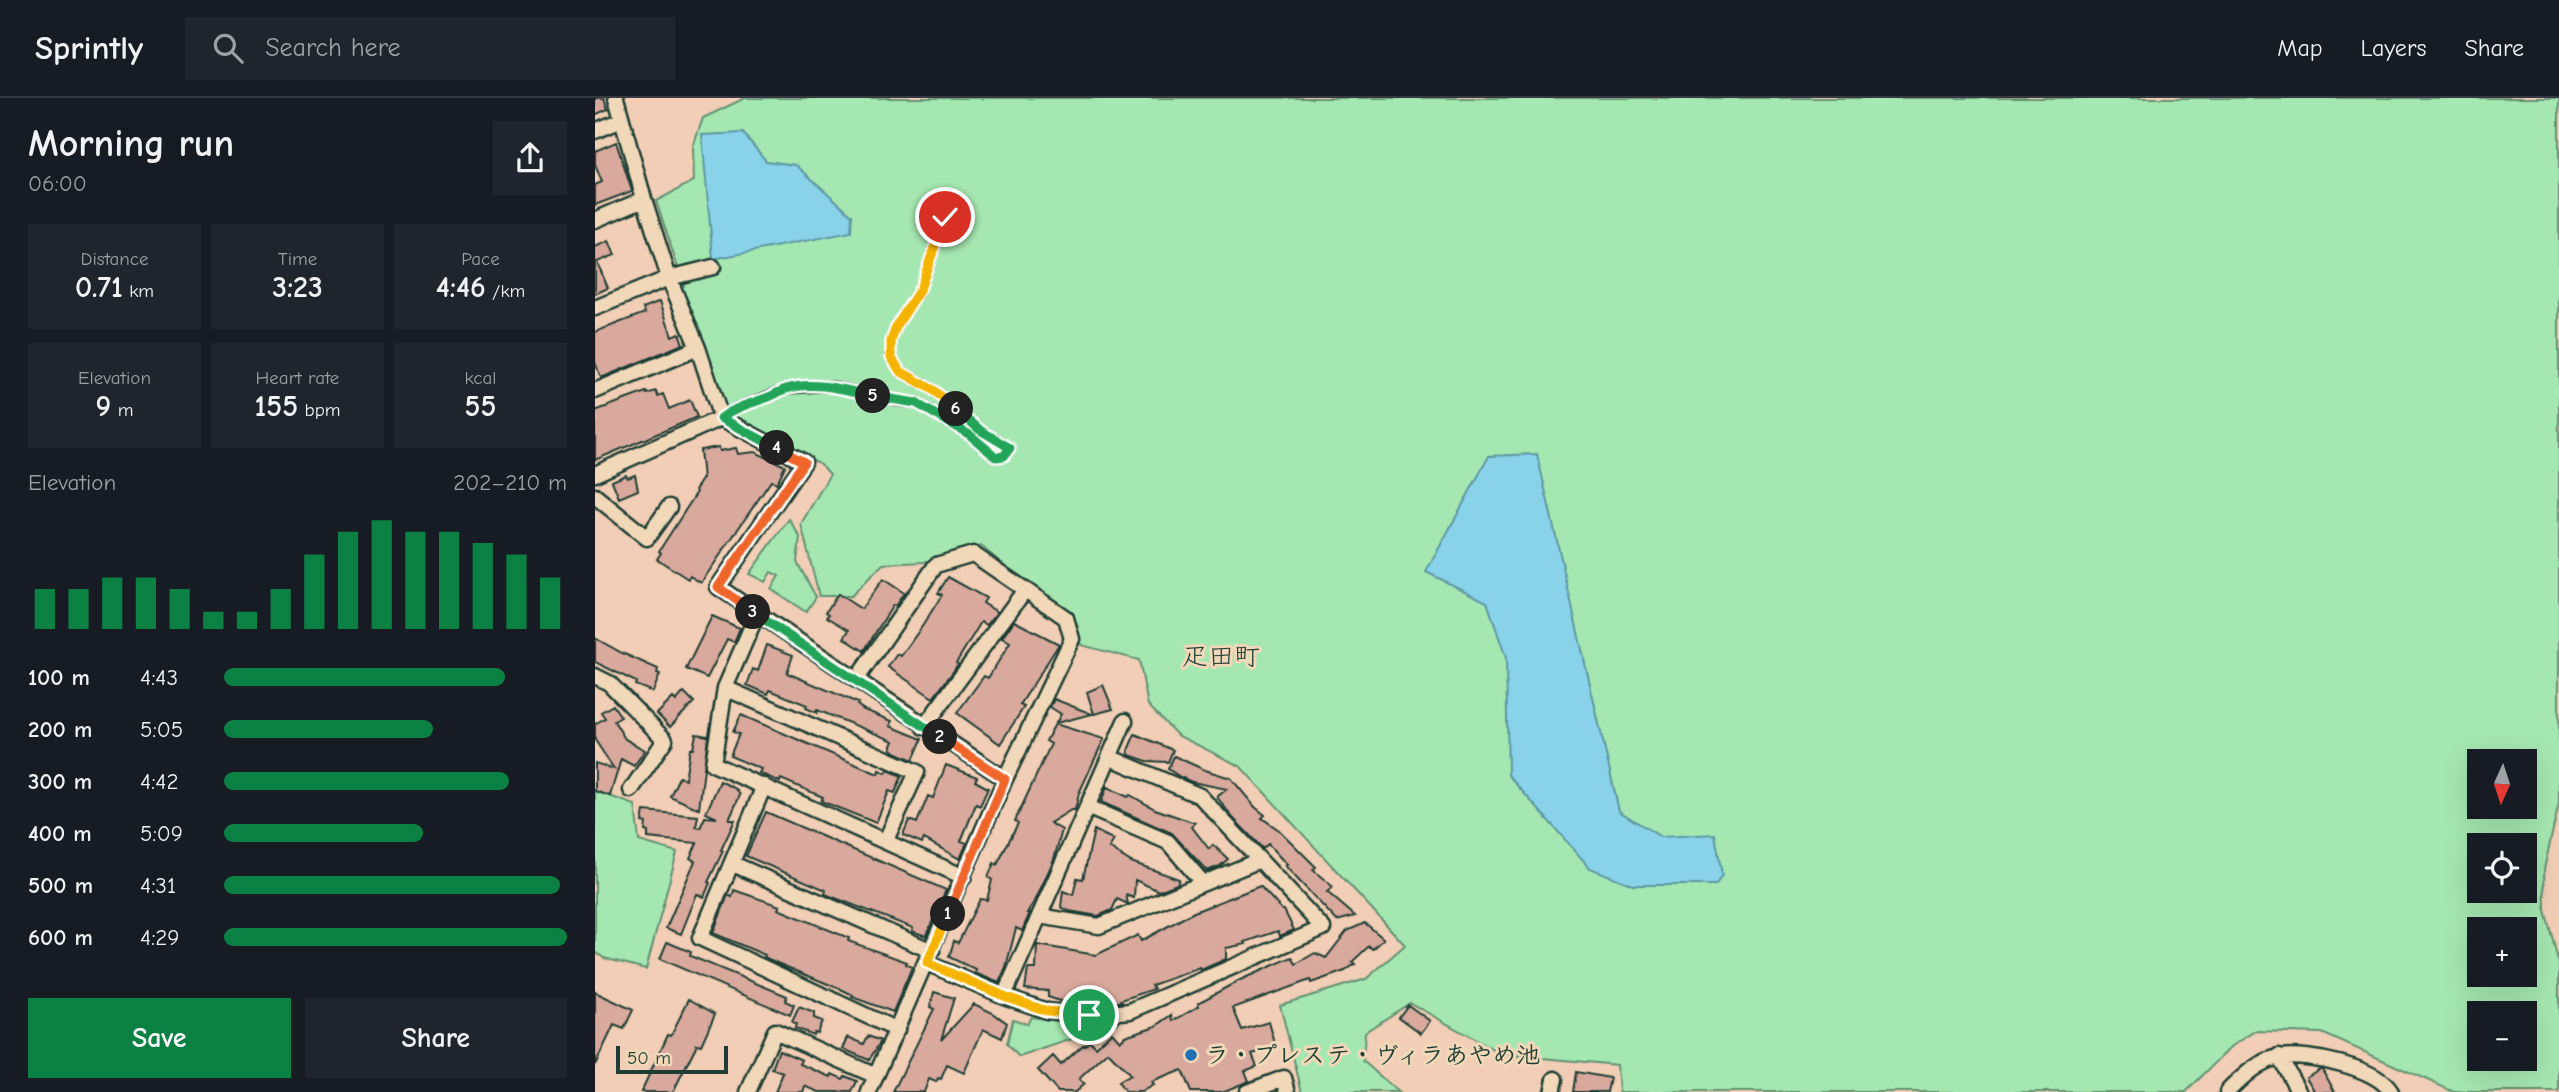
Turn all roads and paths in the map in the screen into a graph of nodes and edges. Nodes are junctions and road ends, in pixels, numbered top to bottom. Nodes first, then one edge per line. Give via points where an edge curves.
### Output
1 (616, 98) edge
2 (622, 120) junction
3 (595, 131) edge
4 (644, 199) junction
5 (945, 217) dead end
6 (595, 219) edge
7 (713, 267) dead end
8 (669, 278) junction
9 (595, 308) edge
10 (698, 348) junction
11 (595, 391) edge
12 (721, 418) junction
13 (595, 474) edge
14 (595, 496) edge
15 (669, 507) dead end
16 (1025, 590) junction
17 (757, 614) junction
18 (595, 676) edge
19 (856, 680) junction
20 (609, 684) junction
21 (725, 688) junction
22 (595, 693) edge
23 (1125, 720) dead end
24 (924, 727) junction
25 (1109, 757) junction
26 (1005, 779) junction
27 (764, 786) junction
28 (631, 790) dead end
29 (1087, 807) junction
30 (886, 840) junction
31 (1260, 860) junction
32 (733, 864) junction
33 (964, 877) junction
34 (1203, 883) junction
35 (1039, 916) junction
36 (930, 957) junction
37 (1004, 996) junction
38 (897, 1030) junction
39 (2279, 1056) junction
40 (876, 1076) junction
41 (748, 1092) edge
42 (869, 1092) edge
43 (1247, 1092) edge
44 (1288, 1092) edge
45 (2227, 1092) edge
46 (2299, 1092) edge
47 (2391, 1092) edge

1 - 2 street
2 - 3 street
2 - 4 street
4 - 6 street
4 - 8 street
5 - 12 lane via 920,289 896,327 891,357 900,371 1010,448 1004,456 996,457 970,435 916,403 833,386 785,389
7 - 8 street
8 - 9 street
8 - 10 street
10 - 11 street
10 - 12 street
12 - 13 street
12 - 17 street via 804,462 718,587
14 - 15 street via 647,538
16 - 19 street via 973,554 936,565
16 - 24 street
16 - 26 street via 1066,618 1072,639
17 - 19 street
17 - 21 street
18 - 20 street
19 - 24 street
20 - 22 street
20 - 28 street via 665,740
21 - 27 street via 713,764
21 - 30 street via 917,772
23 - 25 street
24 - 26 street
25 - 29 street
25 - 31 street via 1201,796
26 - 33 street
27 - 30 street
27 - 32 street
29 - 34 street via 1168,842
29 - 35 street
30 - 33 street
31 - 34 street
31 - 37 street via 1323,928 1130,1011 1089,1015 1047,1011
32 - 36 street
32 - 38 street via 700,938
33 - 36 street
34 - 35 street via 1099,926
35 - 37 street
36 - 37 street
36 - 38 street
38 - 40 street
39 - 45 street via 2249,1071
39 - 46 street
39 - 47 street via 2319,1058 2354,1068 2386,1083
40 - 41 street via 775,1031
40 - 42 street
43 - 44 street via 1284,1078

